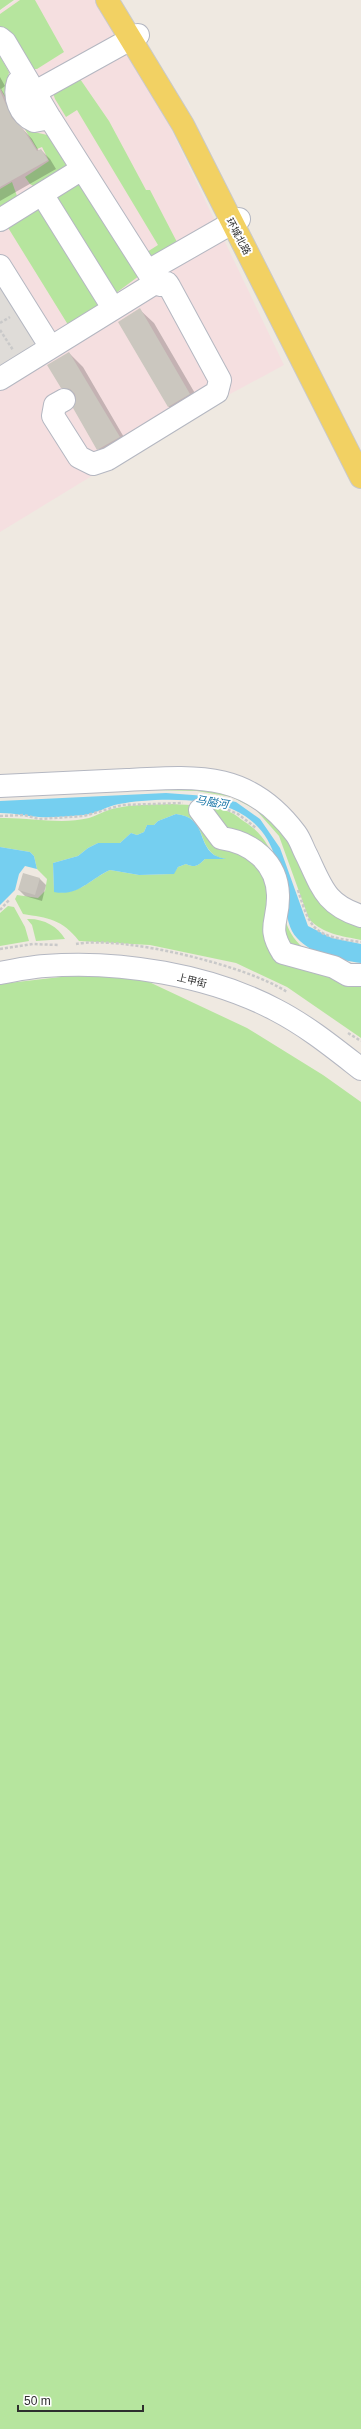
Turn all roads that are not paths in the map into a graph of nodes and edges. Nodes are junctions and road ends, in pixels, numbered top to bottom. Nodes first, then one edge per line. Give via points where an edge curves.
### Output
1 (107, 0) edge
2 (116, 0) edge
3 (130, 31) junction
4 (0, 38) edge
5 (29, 83) junction
6 (82, 169) junction
7 (42, 194) junction
8 (0, 220) edge
9 (236, 221) junction
10 (0, 266) edge
11 (151, 277) junction
12 (113, 308) junction
13 (50, 346) junction
14 (0, 379) edge
15 (64, 400) dead end
16 (361, 457) edge
17 (361, 477) edge
18 (0, 786) edge
19 (202, 807) road end
20 (361, 916) edge
21 (0, 962) edge
22 (0, 973) edge
23 (361, 975) edge
24 (361, 1058) edge
25 (361, 1069) edge

1 - 3 main road, 环城北路
2 - 3 main road, 环城北路
3 - 5 street
3 - 9 main road, 环城北路
4 - 5 street via 5,42
5 - 6 street via 18,82 15,95 23,112 34,121 50,118
6 - 7 street
6 - 11 street
7 - 8 street
7 - 12 street
9 - 11 street
9 - 16 main road, 环城北路
9 - 17 main road, 环城北路
10 - 13 street
11 - 12 street
11 - 15 street via 161,285 167,283 170,286 220,380 217,392 108,459 93,464 79,457 53,416 55,405
12 - 13 street
13 - 14 street
18 - 20 street via 176,776 217,780 239,788 268,805 298,837 317,878 333,903 342,910
19 - 23 street via 220,838 249,846 270,866 278,895 273,934 283,953 334,967 348,975
21 - 24 street, 上甲街 via 73,955 128,958 191,968 221,977 279,1002 306,1017
22 - 25 street, 上甲街 via 45,966 106,966 127,967 188,978 218,986 276,1009 302,1024

